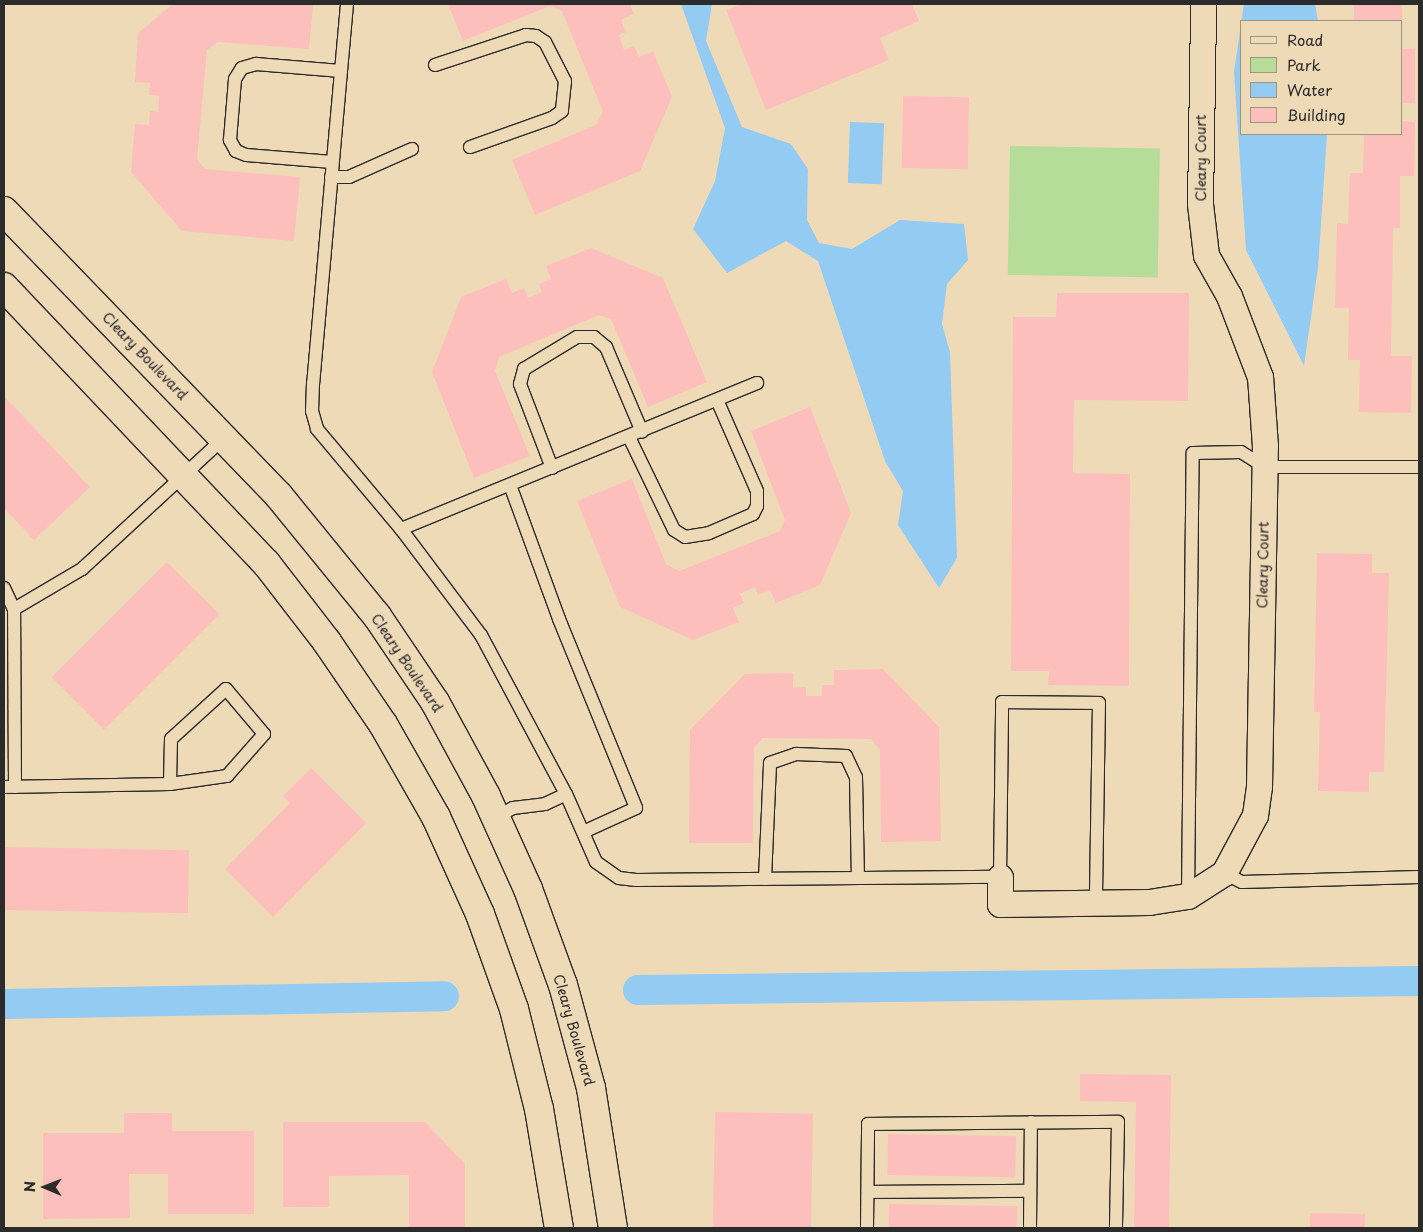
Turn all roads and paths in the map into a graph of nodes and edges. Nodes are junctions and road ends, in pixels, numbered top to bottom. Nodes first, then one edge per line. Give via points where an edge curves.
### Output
1 (347, 4) edge
2 (1203, 4) edge
3 (434, 65) dead end
4 (341, 71) junction
5 (470, 147) dead end
6 (412, 149) dead end
7 (332, 162) junction
8 (331, 177) junction
9 (4, 211) edge
10 (4, 287) edge
11 (757, 383) dead end
12 (717, 400) junction
13 (642, 432) junction
14 (629, 437) junction
15 (224, 438) junction
16 (1265, 467) junction
17 (1419, 467) edge
18 (552, 468) junction
19 (183, 476) junction
20 (510, 485) junction
21 (401, 529) junction
22 (4, 588) edge
23 (14, 609) junction
24 (170, 784) junction
25 (10, 787) edge
26 (566, 794) junction
27 (496, 817) junction
28 (583, 832) junction
29 (1224, 873) junction
30 (1419, 877) edge
31 (858, 878) junction
32 (1000, 878) junction
33 (765, 879) junction
34 (1188, 896) junction
35 (1096, 902) junction
36 (1031, 1122) junction
37 (1030, 1191) junction
38 (868, 1192) junction
39 (559, 1228) edge
40 (613, 1228) edge
41 (867, 1228) edge
42 (1030, 1228) edge
43 (1116, 1228) edge

1 - 4 lane
2 - 16 street, Cleary Court via 1200,204 1206,255 1229,296 1260,377
3 - 5 lane via 526,35 536,36 545,42 565,80 562,111 552,118
4 - 7 lane
4 - 7 lane via 256,64 242,68 235,79 230,140 236,151 246,155
6 - 8 lane via 350,177
7 - 8 lane
8 - 21 lane via 312,411 317,428
9 - 15 street, Cleary Boulevard
10 - 19 street
11 - 12 lane
12 - 13 lane
12 - 14 lane via 757,491 757,506 753,514 709,533 685,537 674,530
13 - 14 lane
13 - 18 lane via 606,347 594,337 577,337 524,369 520,384
14 - 18 lane
15 - 19 lane
15 - 27 street, Cleary Boulevard via 279,496 377,616 435,702
16 - 17 lane
16 - 29 street, Cleary Court via 1259,786 1255,814
16 - 34 lane via 1241,452 1192,453
18 - 20 lane
19 - 23 lane via 82,569
19 - 39 street via 266,563 327,642 383,724 436,818 480,914 514,1009 539,1109
20 - 21 lane
20 - 28 lane via 559,619 636,808
21 - 26 lane via 481,635
22 - 23 lane
23 - 25 lane
24 - 24 lane via 226,776 264,734 226,689 171,739
24 - 25 lane
26 - 27 lane via 545,804 513,808
26 - 28 lane
27 - 40 street, Cleary Boulevard via 528,889 563,985 591,1088
28 - 33 lane via 596,862 619,878
29 - 30 lane via 1242,882
29 - 34 street, Cleary Court
31 - 32 lane
31 - 33 lane
31 - 33 lane via 856,777 846,756 796,754 770,764
32 - 35 street, Cleary Court via 1000,904
32 - 35 lane via 1002,702 1099,704
34 - 35 street, Cleary Court via 1149,902
36 - 37 lane
36 - 38 lane via 868,1124
36 - 43 lane via 1118,1122
37 - 38 lane
37 - 42 lane
38 - 41 lane

